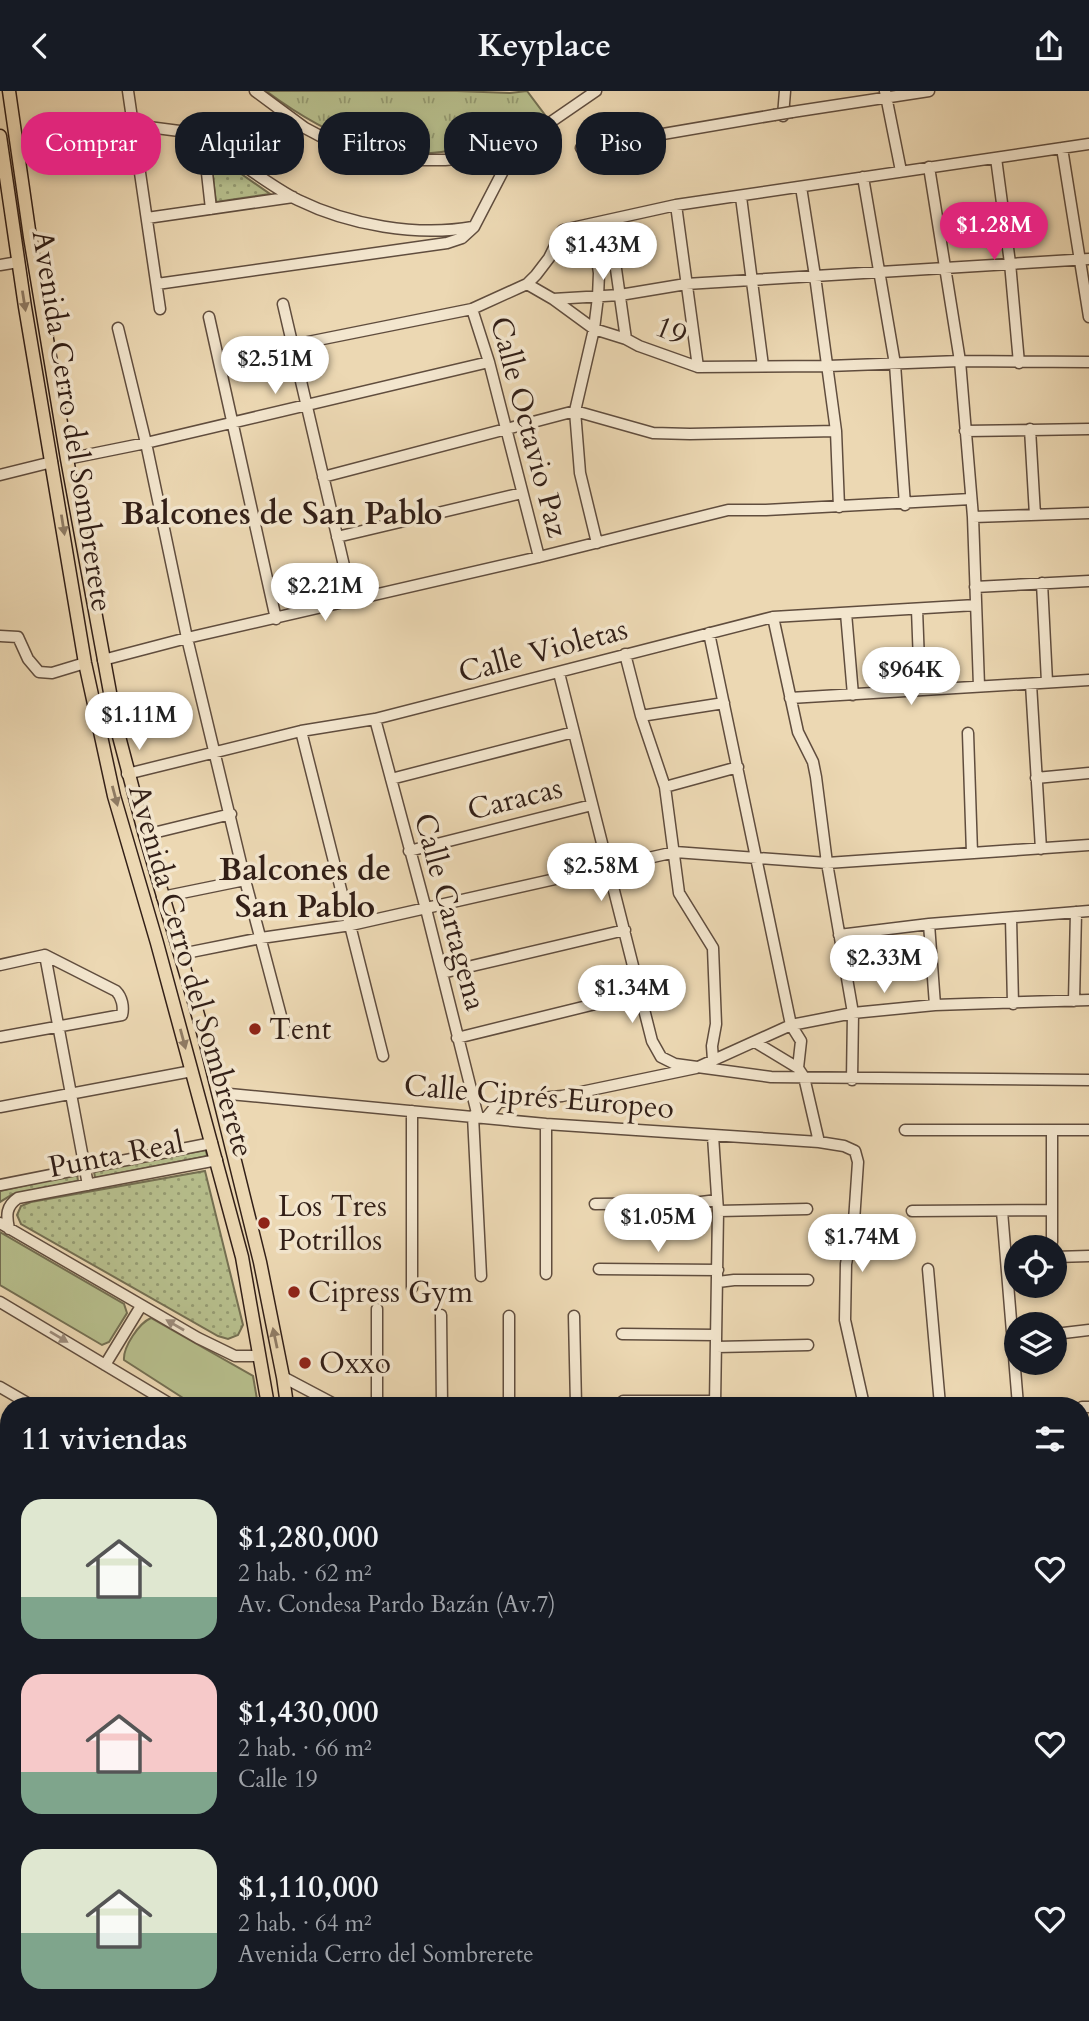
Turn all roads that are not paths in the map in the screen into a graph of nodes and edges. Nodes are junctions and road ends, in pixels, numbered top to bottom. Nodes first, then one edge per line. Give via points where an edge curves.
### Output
1 (9, 91) edge
2 (128, 91) edge
3 (255, 91) edge
4 (596, 91) edge
5 (785, 91) edge
6 (929, 91) edge
7 (886, 94) edge
8 (131, 112) edge
9 (562, 114) edge
10 (783, 114) junction
11 (666, 134) edge
12 (0, 136) edge
13 (1089, 144) edge
14 (1062, 148) junction
15 (996, 158) junction
16 (444, 160) edge
17 (929, 167) junction
18 (901, 171) junction
19 (141, 175) edge
20 (207, 175) edge
21 (260, 175) edge
22 (501, 175) edge
23 (863, 177) junction
24 (800, 187) junction
25 (293, 197) junction
26 (741, 197) junction
27 (676, 205) junction
28 (211, 208) junction
29 (147, 218) junction
30 (610, 220) junction
31 (592, 224) junction
32 (474, 227) junction
33 (1085, 260) edge
34 (18, 262) junction
35 (1010, 263) junction
36 (0, 265) edge
37 (945, 267) junction
38 (617, 271) junction
39 (880, 272) junction
40 (599, 273) junction
41 (815, 276) junction
42 (753, 282) junction
43 (157, 284) junction
44 (527, 284) junction
45 (686, 284) junction
46 (620, 295) junction
47 (598, 297) junction
48 (553, 299) junction
49 (283, 304) dead end
50 (160, 309) dead end
51 (472, 309) junction
52 (209, 317) dead end
53 (1089, 317) edge
54 (118, 328) dead end
55 (594, 330) junction
56 (626, 339) junction
57 (293, 345) junction
58 (960, 361) junction
59 (489, 362) junction
60 (1089, 362) edge
61 (1019, 363) junction
62 (895, 364) junction
63 (763, 366) junction
64 (828, 366) junction
65 (698, 367) junction
66 (307, 405) junction
67 (575, 411) junction
68 (233, 421) junction
69 (1030, 429) junction
70 (1089, 429) edge
71 (506, 430) junction
72 (836, 431) junction
73 (965, 431) junction
74 (146, 443) junction
75 (67, 459) junction
76 (52, 462) junction
77 (0, 475) edge
78 (323, 477) junction
79 (522, 493) junction
80 (971, 499) junction
81 (905, 504) junction
82 (839, 507) junction
83 (1089, 513) edge
84 (1035, 515) junction
85 (972, 517) junction
86 (337, 537) junction
87 (597, 543) junction
88 (539, 557) junction
89 (1089, 581) edge
90 (1042, 583) junction
91 (975, 587) junction
92 (352, 600) junction
93 (976, 605) junction
94 (917, 609) junction
95 (846, 613) junction
96 (773, 617) junction
97 (275, 619) junction
98 (709, 633) junction
99 (0, 636) edge
100 (187, 638) junction
101 (625, 654) junction
102 (103, 660) junction
103 (85, 663) junction
104 (559, 673) junction
105 (1089, 680) edge
106 (1047, 683) junction
107 (1031, 684) junction
108 (979, 686) junction
109 (920, 690) junction
110 (853, 695) junction
111 (790, 698) junction
112 (724, 703) junction
113 (640, 716) junction
114 (375, 719) junction
115 (300, 731) junction
116 (574, 732) junction
117 (968, 733) dead end
118 (216, 753) junction
119 (738, 767) junction
120 (127, 773) junction
121 (1089, 773) edge
122 (1036, 778) junction
123 (391, 779) junction
124 (665, 787) junction
125 (592, 805) junction
126 (231, 814) junction
127 (145, 835) junction
128 (1089, 845) edge
129 (1041, 849) junction
130 (409, 851) junction
131 (673, 853) junction
132 (972, 853) junction
133 (758, 858) junction
134 (827, 863) junction
135 (154, 866) junction
136 (608, 867) junction
137 (135, 872) junction
138 (245, 880) junction
139 (162, 897) junction
140 (425, 909) junction
141 (1089, 911) edge
142 (1076, 912) junction
143 (1011, 918) junction
144 (929, 924) junction
145 (351, 925) junction
146 (625, 930) junction
147 (839, 935) junction
148 (261, 937) junction
149 (181, 954) junction
150 (45, 955) junction
151 (0, 965) edge
152 (442, 973) junction
153 (640, 993) junction
154 (1089, 1000) edge
155 (1074, 1001) junction
156 (1013, 1004) junction
157 (935, 1005) junction
158 (853, 1013) junction
159 (792, 1025) junction
160 (58, 1027) junction
161 (285, 1031) dead end
162 (0, 1037) edge
163 (457, 1038) junction
164 (755, 1042) junction
165 (383, 1056) dead end
166 (713, 1060) junction
167 (696, 1068) junction
168 (192, 1071) junction
169 (801, 1073) junction
170 (852, 1080) junction
171 (1089, 1080) edge
172 (219, 1093) junction
173 (71, 1094) junction
174 (0, 1107) edge
175 (412, 1111) junction
176 (479, 1117) junction
177 (546, 1123) junction
178 (905, 1130) dead end
179 (1052, 1130) junction
180 (1089, 1130) edge
181 (713, 1136) junction
182 (819, 1142) junction
183 (212, 1143) junction
184 (217, 1160) junction
185 (85, 1168) junction
186 (0, 1185) edge
187 (88, 1185) junction
188 (595, 1204) dead end
189 (718, 1206) junction
190 (807, 1209) dead end
191 (1051, 1210) junction
192 (912, 1211) dead end
193 (1002, 1211) junction
194 (4, 1226) edge
195 (1006, 1235) edge
196 (1052, 1235) edge
197 (1089, 1256) edge
198 (1067, 1257) edge
199 (599, 1269) dead end
200 (928, 1269) dead end
201 (718, 1270) junction
202 (546, 1274) dead end
203 (481, 1276) dead end
204 (808, 1280) dead end
205 (718, 1282) junction
206 (412, 1288) dead end
207 (0, 1302) edge
208 (141, 1306) junction
209 (377, 1309) dead end
210 (441, 1315) dead end
211 (509, 1316) dead end
212 (574, 1316) dead end
213 (1089, 1330) edge
214 (1067, 1333) edge
215 (622, 1334) dead end
216 (716, 1341) junction
217 (808, 1345) dead end
218 (259, 1356) junction
219 (105, 1365) junction
220 (1017, 1375) edge
221 (284, 1377) junction
222 (0, 1387) edge
223 (17, 1397) edge
224 (159, 1397) edge
225 (267, 1397) edge
226 (286, 1397) edge
227 (321, 1397) edge
228 (377, 1397) edge
229 (442, 1397) edge
230 (509, 1397) edge
231 (576, 1397) edge
232 (715, 1397) edge
233 (862, 1397) edge
234 (939, 1397) edge
235 (1018, 1397) edge

1 - 75 main road, Avenida Cerro del Sombrerete
2 - 8 street
3 - 16 street via 339,146 388,160
4 - 9 street
5 - 10 street
6 - 7 street
7 - 10 street
7 - 18 street
10 - 11 street
12 - 34 main road, Avenida Cerro del Sombrerete
13 - 14 street
14 - 15 street
14 - 33 street
15 - 17 street
15 - 35 street
17 - 18 street
17 - 37 street
18 - 23 street
19 - 29 street
20 - 28 street
21 - 25 street
22 - 32 street
23 - 24 street
23 - 39 street
24 - 26 street
24 - 41 street
25 - 28 street
25 - 32 street via 358,222 452,231
26 - 27 street
26 - 42 street
27 - 30 street
27 - 45 street
28 - 29 street
29 - 43 street
30 - 31 street
30 - 38 street
31 - 40 street
31 - 44 street via 563,230 549,258
32 - 43 street via 447,243
33 - 35 street
33 - 53 street
34 - 36 street
34 -> 76 main road, Avenida Cerro del Sombrerete
35 - 37 street
35 - 61 street
37 - 39 street
37 - 58 street
38 - 40 street
38 - 46 street
39 - 41 street
39 - 62 street
40 - 47 street
41 - 42 street
41 - 64 street
42 - 45 street
42 - 63 street
43 - 50 street
44 - 48 street
44 - 51 street
45 - 46 street
45 - 65 street
46 - 47 street
46 - 56 street
47 - 48 street
47 - 55 street
48 - 55 street
49 - 57 street
51 - 57 street
51 - 59 street, Calle Octavio Paz
52 - 68 street
54 - 74 street
55 - 56 street, 19
55 - 67 street
56 - 65 street, 19
57 - 66 street
58 - 61 street
58 - 62 street
58 - 73 street
59 - 66 street
59 - 71 street, Calle Octavio Paz
60 - 61 street
62 - 64 street
62 - 81 street
63 - 64 street
63 - 65 street
64 - 72 street
66 - 68 street
66 - 78 street
67 - 71 street
67 - 72 street via 653,433
67 - 87 street via 579,473
68 - 74 street
68 - 97 street
69 - 70 street
69 - 73 street
69 - 84 street
71 - 78 street
71 - 79 street, Calle Octavio Paz
72 - 82 street
73 - 80 street
74 - 75 street
74 - 100 street
75 - 102 main road, Avenida Cerro del Sombrerete
76 - 77 street
76 -> 103 main road, Avenida Cerro del Sombrerete
78 - 86 street
79 - 86 street
79 - 88 street, Calle Octavio Paz
80 - 81 street
80 - 85 street
81 - 82 street
82 - 87 street via 728,510
83 - 84 street
84 - 85 street
85 - 91 street
86 - 92 street
87 - 88 street
88 - 92 street
89 - 90 street
90 - 91 street
90 - 106 street
91 - 93 street
92 - 97 street
93 - 94 street, Calle Violetas
93 - 108 street
94 - 95 street, Calle Violetas
94 - 109 street
95 - 96 street, Calle Violetas
95 - 110 street
96 - 98 street, Calle Violetas
96 - 111 street
97 - 100 street
98 - 101 street, Calle Violetas
98 - 112 street
99 - 103 street via 18,637 39,672
100 - 102 street
100 - 118 street
101 - 104 street, Calle Violetas
101 - 113 street
102 - 120 main road, Avenida Cerro del Sombrerete
103 -> 137 main road, Avenida Cerro del Sombrerete
104 - 114 street, Calle Violetas
104 - 116 street
105 - 106 street
106 - 107 street
107 - 108 street
107 - 122 street
108 - 109 street
109 - 110 street
110 - 111 street
111 - 134 street via 798,733 813,762
112 - 113 street
112 - 119 street
113 - 124 street
114 - 115 street, Calle Violetas
114 - 123 street, Calle Cartagena
115 - 118 street, Calle Violetas
115 - 145 street
116 - 123 street
116 - 125 street
117 - 132 street
118 - 120 street, Calle Violetas
118 - 126 street
119 - 124 street
119 - 133 street
120 - 127 main road, Avenida Cerro del Sombrerete
121 - 122 street
122 - 129 street
123 - 130 street, Calle Cartagena
124 - 131 street
125 - 130 street, Caracas
125 - 136 street
126 - 127 street
126 - 138 street
127 - 135 main road, Avenida Cerro del Sombrerete
128 - 129 street
129 - 132 street
130 - 140 street, Calle Cartagena
131 - 133 street
131 - 136 street
131 - 166 street via 679,893 713,948
132 - 134 street
133 - 134 street
133 - 159 street
134 - 147 street
135 - 137 street
135 - 139 main road, Avenida Cerro del Sombrerete
136 - 140 street
136 - 146 street
137 -> 168 main road, Avenida Cerro del Sombrerete
138 - 139 street
138 - 148 street
139 - 149 main road, Avenida Cerro del Sombrerete
140 - 145 street
140 - 152 street, Calle Cartagena
141 - 142 street
142 - 143 street
142 - 155 street
143 - 144 street
143 - 156 street
144 - 147 street
144 - 157 street
145 - 148 street
145 - 165 street
146 - 152 street
146 - 153 street
147 - 158 street
148 - 149 street
148 - 161 street
149 - 172 main road, Avenida Cerro del Sombrerete
150 - 151 street
150 - 160 street
150 - 160 street via 116,991 123,1008 122,1015
152 - 163 street, Calle Cartagena
153 - 163 street
153 - 167 street via 652,1041 661,1057
154 - 155 street
155 - 156 street
156 - 157 street
157 - 158 street
158 - 159 street
158 - 170 street
159 - 164 street
159 - 169 street via 801,1041
160 - 162 street
160 - 173 street
163 - 176 street, Calle Cartagena
164 - 166 street
164 - 169 street
166 - 167 street
167 - 169 street via 771,1077
167 - 176 street via 562,1096 499,1102
168 - 173 street
168 - 183 main road, Avenida Cerro del Sombrerete
169 - 170 street
169 - 182 street
170 - 171 street
172 - 175 street, Calle Ciprés Europeo
221 -> 172 main road, Avenida Cerro del Sombrerete
173 - 174 street
173 - 185 street
175 - 176 street, Calle Ciprés Europeo
175 - 206 street
176 - 177 street, Calle Ciprés Europeo
176 - 203 street, Calle Cartagena
177 - 181 street, Calle Ciprés Europeo
177 - 202 street
178 - 179 street
179 - 180 street
179 - 191 street
181 - 182 street, Calle Ciprés Europeo
181 - 189 street
182 - 233 street, Calle Ciprés Europeo via 855,1151 858,1162 846,1264 845,1320
183 - 184 main road, Avenida Cerro del Sombrerete
183 - 185 street, Punta Real
184 - 187 street, Punta Real
184 - 218 main road, Avenida Cerro del Sombrerete via 242,1257
185 - 186 street, Punta Real
185 - 187 street
187 - 194 street, Punta Real via 18,1198 8,1209
188 - 189 street
189 - 190 street
189 - 201 street
191 - 193 street
191 - 196 street
192 - 193 street
193 - 195 street
194 - 208 street
197 - 198 street
199 - 201 street
200 - 234 street
201 - 205 street
204 - 205 street
205 - 216 street
207 -> 219 street
218 -> 208 street via 235,1356
208 - 219 street
209 - 228 street
210 - 229 street
211 - 230 street
212 - 231 street
213 - 214 street
215 - 216 street
216 - 217 street
216 - 232 street
218 - 225 main road, Avenida Cerro del Sombrerete
219 - 224 street
220 - 235 street
221 - 226 main road, Avenida Cerro del Sombrerete
221 - 227 street
222 - 223 street

